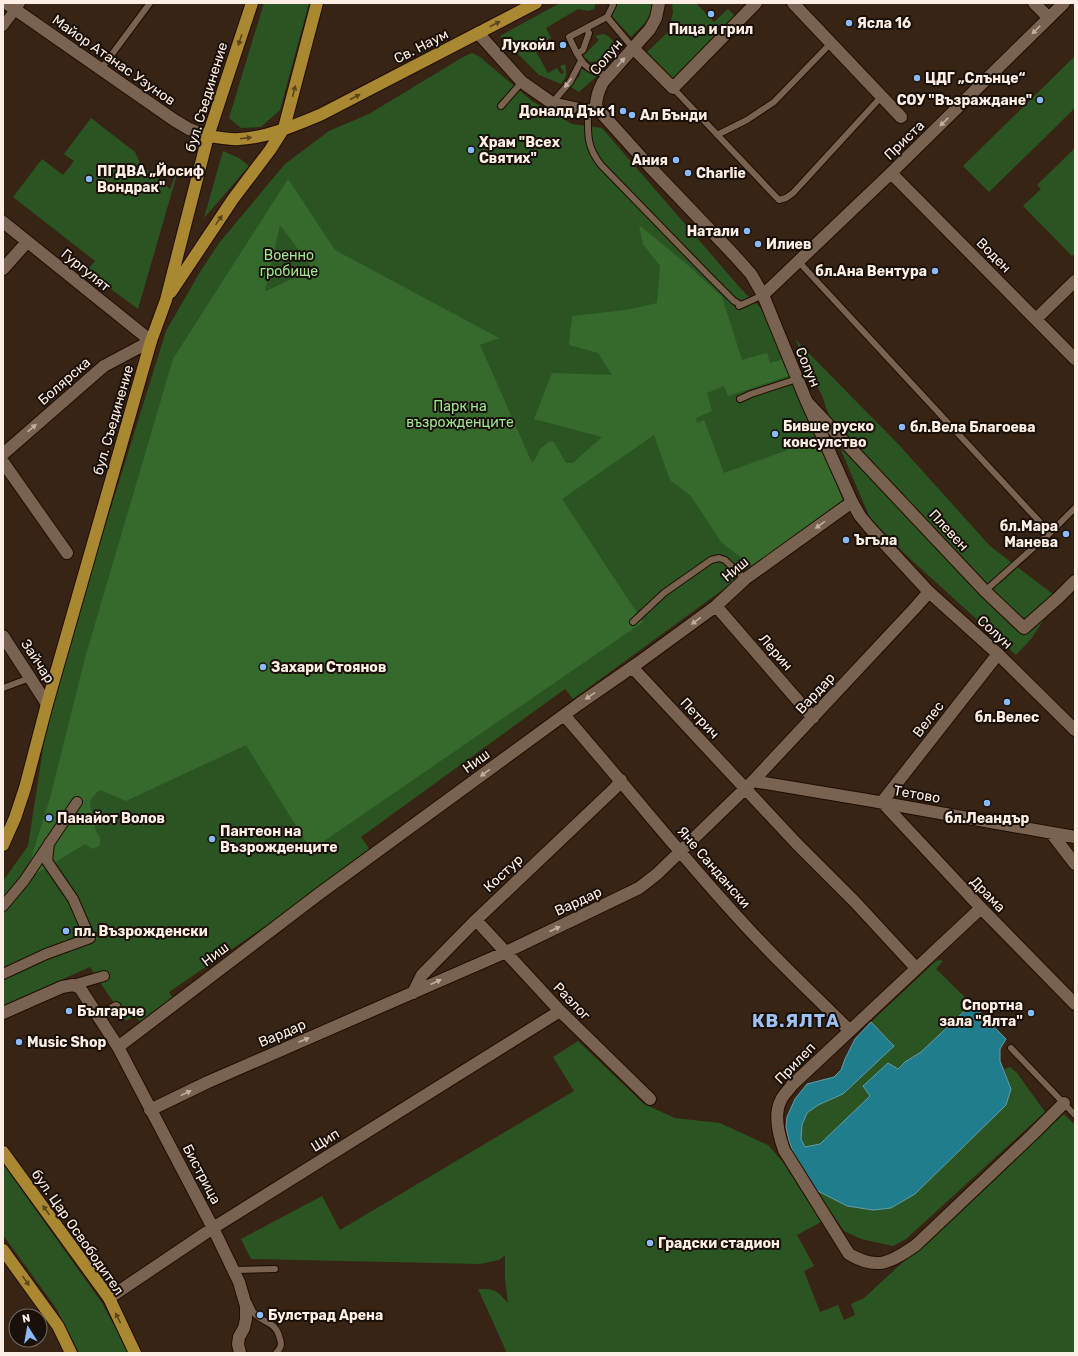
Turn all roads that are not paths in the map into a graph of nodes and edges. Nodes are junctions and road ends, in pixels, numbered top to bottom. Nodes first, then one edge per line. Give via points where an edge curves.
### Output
1 (150, 3) edge
2 (252, 3) edge
3 (317, 3) edge
4 (536, 3) edge
5 (612, 3) edge
6 (659, 3) edge
7 (756, 3) edge
8 (794, 3) edge
9 (1034, 3) edge
10 (1064, 3) edge
11 (13, 5) edge
12 (607, 17) junction
13 (1049, 18) junction
14 (3, 26) edge
15 (586, 28) junction
16 (478, 33) junction
17 (831, 43) junction
18 (633, 48) junction
19 (577, 54) junction
20 (581, 61) junction
21 (101, 70) junction
22 (609, 75) junction
23 (522, 82) junction
24 (673, 88) junction
25 (882, 96) junction
26 (552, 103) junction
27 (501, 106) dead end
28 (592, 109) junction
29 (901, 117) dead end
30 (284, 128) junction
31 (717, 135) junction
32 (208, 136) junction
33 (891, 173) junction
34 (3, 222) edge
35 (27, 242) junction
36 (798, 261) junction
37 (3, 269) edge
38 (1075, 281) edge
39 (763, 295) junction
40 (166, 300) junction
41 (1036, 319) junction
42 (152, 341) junction
43 (1075, 359) edge
44 (797, 379) junction
45 (740, 399) dead end
46 (806, 400) junction
47 (3, 454) edge
48 (3, 462) edge
49 (852, 502) junction
50 (1075, 508) edge
51 (1050, 533) junction
52 (67, 553) dead end
53 (745, 579) junction
54 (1075, 581) edge
55 (985, 591) junction
56 (929, 592) junction
57 (716, 606) junction
58 (633, 622) dead end
59 (3, 636) edge
60 (998, 654) junction
61 (632, 667) junction
62 (30, 678) junction
63 (3, 688) edge
64 (47, 704) junction
65 (564, 715) junction
66 (813, 718) junction
67 (1075, 730) edge
68 (621, 780) junction
69 (749, 785) junction
70 (77, 802) dead end
71 (882, 802) junction
72 (1052, 834) junction
73 (1075, 837) edge
74 (49, 843) junction
75 (3, 845) edge
76 (680, 852) junction
77 (1075, 864) edge
78 (3, 906) edge
79 (981, 908) junction
80 (476, 920) junction
81 (506, 952) junction
82 (916, 968) junction
83 (3, 974) edge
84 (104, 976) dead end
85 (73, 985) junction
86 (413, 993) junction
87 (1075, 1004) edge
88 (116, 1007) dead end
89 (560, 1011) junction
90 (3, 1013) edge
91 (98, 1018) junction
92 (850, 1030) junction
93 (118, 1047) junction
94 (1011, 1048) dead end
95 (650, 1099) dead end
96 (1064, 1103) junction
97 (150, 1110) junction
98 (1075, 1115) edge
99 (3, 1152) edge
100 (213, 1228) junction
101 (4, 1254) edge
102 (275, 1269) dead end
103 (234, 1270) junction
104 (239, 1282) junction
105 (108, 1298) junction
106 (70, 1353) edge
107 (135, 1353) edge
108 (240, 1353) edge
109 (276, 1353) edge

1 - 21 lane
2 -> 32 main road, бул. Съединение
30 -> 3 main road
16 -> 4 main road, Св. Наум
5 - 12 lane
6 - 18 street, Солун via 656,18 650,29
7 - 24 street
8 - 17 street
9 - 13 street
10 - 13 street, Приста
11 - 14 street
11 - 21 street, Майор Атанас Узунов
12 - 15 lane
12 - 18 lane
13 -> 33 street, Приста
15 - 19 lane via 589,33 583,50
15 - 19 lane via 569,37
16 - 23 street
30 -> 16 main road, Св. Наум via 320,115
17 - 25 street
17 - 31 lane via 774,102 747,120
22 -> 18 street, Солун
18 - 24 street
19 - 20 lane
20 - 22 lane via 591,71
20 -> 26 lane via 570,82
21 - 32 street, Майор Атанас Узунов via 182,126
22 - 28 street, Солун via 598,92
23 - 26 street
23 - 27 lane
24 - 31 lane
25 - 29 street
25 - 31 lane via 793,193 779,200
26 - 28 street
28 - 39 street, Солун via 734,255 751,274
28 - 39 lane via 590,147 601,165 739,306
32 -> 30 main road, Св. Наум via 245,138
40 -> 30 main road
32 - 40 main road, бул. Съединение
33 - 36 street, Приста
33 - 41 street, Воден
34 - 35 street, Гургулят
35 - 37 street
35 - 42 street, Гургулят
36 - 39 street, Приста
36 - 51 lane
38 - 41 street
39 - 44 street, Солун
40 - 42 main road, бул. Съединение
41 - 43 street, Воден
47 -> 42 street, Болярска via 104,366
42 - 64 main road, бул. Съединение
44 - 45 lane
44 - 46 street, Солун
46 - 49 street, Солун
46 - 55 street, Плевен
48 - 52 street
49 -> 53 street, Ниш
49 - 56 street, Солун via 870,528
50 - 51 lane
51 - 55 lane
53 - 57 street, Ниш
53 - 58 lane via 725,560 711,560 664,593
54 - 55 street, Плевен via 1024,628
56 - 60 street, Солун
56 - 66 street, Вардар
57 -> 61 street, Ниш
57 - 66 street, Лерин
59 - 62 street, Зайчар
60 - 67 street, Солун
60 - 71 street, Велес
61 -> 65 street, Ниш
61 - 69 street, Петрич
62 - 63 lane
62 - 64 street, Зайчар
64 - 75 main road, бул. Съединение via 25,788
65 - 68 street, Яне Сандански
65 -> 93 street, Ниш via 319,894
66 - 69 street, Вардар
68 - 76 street, Яне Сандански
68 - 80 street, Костур
69 - 71 street, Тетово
69 - 76 street, Вардар
69 - 82 street, Петрич via 797,844
70 - 74 street
71 - 72 street, Тетово
71 - 79 street, Драма
72 - 73 street, Тетово
72 - 77 street
74 - 78 street via 24,881
74 - 83 street via 47,861 73,899 90,938 46,954
81 -> 76 street, Вардар via 639,888
76 - 92 street, Яне Сандански via 755,936
79 - 82 street, Прилеп
79 - 87 street, Драма
80 - 81 street, Разлог
80 - 86 street, Костур via 422,975
86 -> 81 street, Вардар
81 - 89 street, Разлог
82 - 92 street, Прилеп
84 - 85 street
85 - 90 street via 62,987
85 - 91 street, Бистрица via 80,988
97 -> 86 street, Вардар
88 - 91 street
89 - 95 street, Разлог
89 - 100 street, Щип
91 - 93 street, Бистрица
92 - 96 street, Прилеп via 792,1085 780,1101 778,1116 779,1136 784,1150 849,1254 860,1260 888,1262 916,1244
93 - 97 street, Бистрица
94 - 96 lane
96 - 98 lane
97 - 100 street, Бистрица
105 -> 99 main road, бул. Цар Освободител
100 - 103 street, Бистрица
100 - 105 street, Щип
101 -> 106 main road via 58,1326
102 - 103 lane
103 - 104 street, Бистрица
104 - 108 street, Бистрица via 246,1306 246,1319 238,1344
104 - 109 lane via 253,1312 270,1323 278,1332 281,1346
107 -> 105 main road, бул. Цар Освободител

